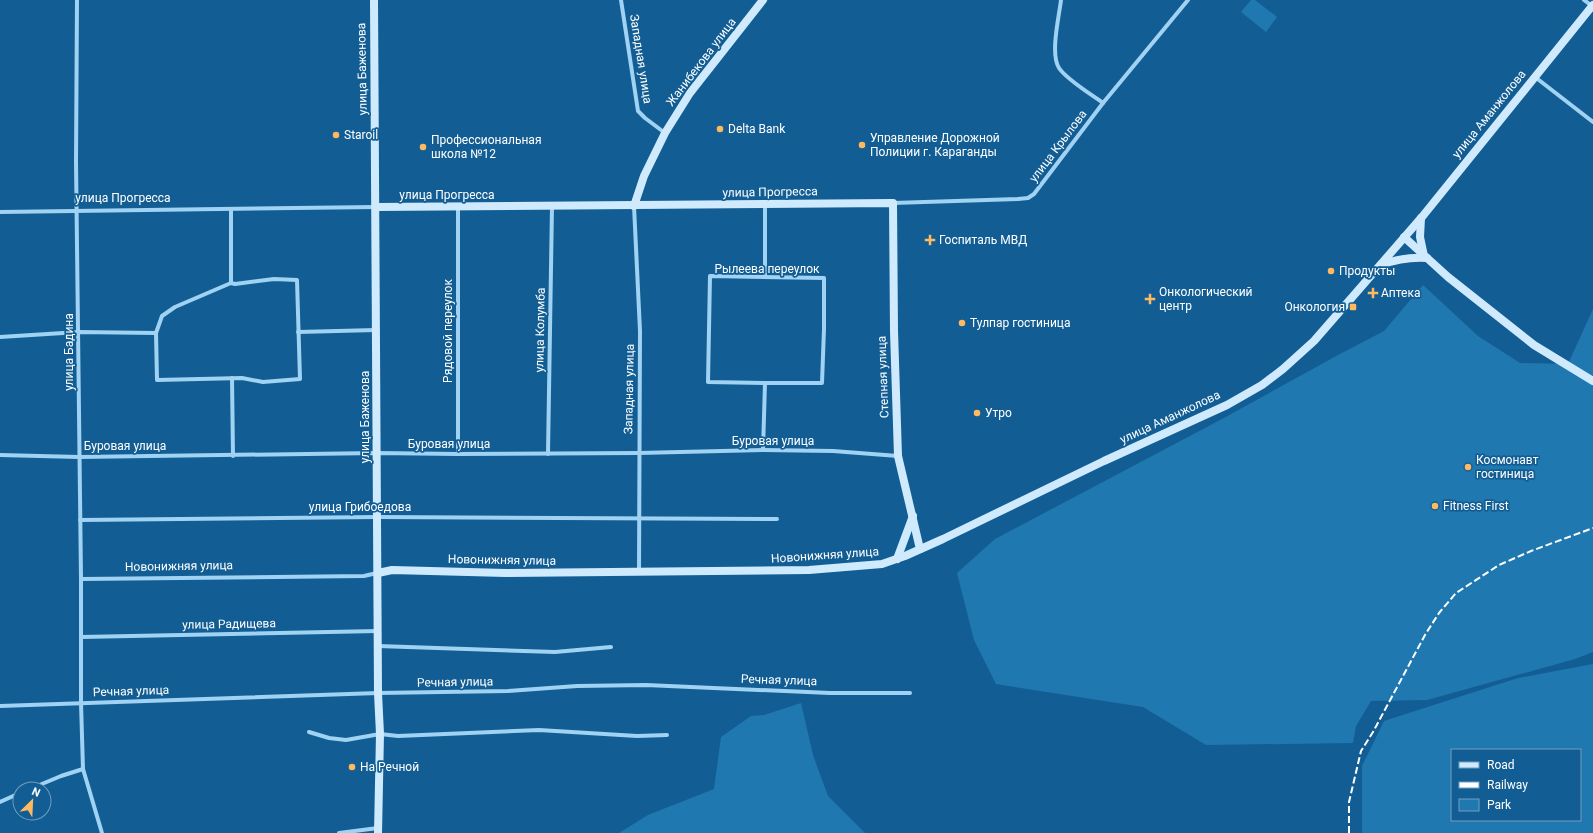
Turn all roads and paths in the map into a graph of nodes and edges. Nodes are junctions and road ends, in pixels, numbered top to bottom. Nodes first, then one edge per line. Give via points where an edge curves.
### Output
1 (77, 0) edge
2 (374, 0) edge
3 (621, 0) edge
4 (763, 0) edge
5 (1061, 0) edge
6 (1188, 0) edge
7 (1584, 0) edge
8 (1593, 6) edge
9 (1534, 77) junction
10 (1103, 103) junction
11 (1593, 122) edge
12 (665, 133) junction
13 (893, 203) junction
14 (765, 204) junction
15 (552, 206) junction
16 (634, 206) junction
17 (376, 207) junction
18 (458, 207) junction
19 (231, 209) junction
20 (77, 210) junction
21 (0, 212) edge
22 (1422, 217) junction
23 (1404, 237) junction
24 (1425, 257) junction
25 (1380, 265) junction
26 (765, 277) junction
27 (231, 283) junction
28 (376, 330) junction
29 (79, 332) junction
30 (298, 332) junction
31 (156, 333) junction
32 (0, 337) edge
33 (232, 378) junction
34 (1593, 381) edge
35 (766, 383) junction
36 (764, 450) junction
37 (377, 453) junction
38 (639, 453) junction
39 (458, 454) junction
40 (548, 454) junction
41 (0, 455) edge
42 (233, 456) junction
43 (898, 456) junction
44 (79, 457) junction
45 (913, 515) junction
46 (378, 517) junction
47 (639, 519) junction
48 (777, 519) dead end
49 (80, 520) junction
50 (920, 549) junction
51 (897, 559) junction
52 (639, 572) junction
53 (378, 573) junction
54 (81, 579) junction
55 (378, 631) junction
56 (81, 637) junction
57 (378, 646) junction
58 (611, 647) dead end
59 (378, 693) junction
60 (910, 693) dead end
61 (81, 703) junction
62 (0, 706) edge
63 (309, 732) dead end
64 (380, 734) junction
65 (667, 735) dead end
66 (83, 769) junction
67 (49, 781) edge
68 (12, 797) edge
69 (0, 802) edge
70 (378, 831) edge
71 (102, 833) edge
72 (339, 833) edge

1 - 20 street, улица Бадина
2 - 17 main road, улица Баженова
3 - 12 street, Западная улица via 638,111
4 - 12 main road, Жанибекова улица via 690,93
5 - 10 street via 1055,54 1057,64 1063,72
6 - 10 street, улица Крылова
7 - 8 street
8 - 9 main road, улица Аманжолова
9 - 11 street
9 - 22 main road, улица Аманжолова
10 - 13 street, улица Крылова via 1038,189 1028,198
12 - 16 main road, Жанибекова улица via 644,176
13 - 14 main road, улица Прогресса
13 - 43 main road, Степная улица
14 - 16 main road, улица Прогресса
14 - 26 street
15 - 16 main road, улица Прогресса
15 - 18 main road, улица Прогресса
15 - 40 street, улица Колумба
16 - 38 street, Западная улица via 640,331
17 - 18 main road, улица Прогресса
17 - 19 street, улица Прогресса
17 - 28 main road, улица Баженова
18 - 39 street, Рядовой переулок
19 - 20 street, улица Прогресса
19 - 27 street
20 - 21 street, улица Прогресса
20 - 29 street, улица Бадина
22 - 23 main road, улица Аманжолова
22 - 24 main road via 1420,236
23 - 24 main road
23 - 25 main road, улица Аманжолова
24 - 25 main road via 1394,260
24 - 34 main road via 1534,345
25 - 50 main road, улица Аманжолова via 1314,341 1262,385 1227,405 1111,457
26 - 35 street, Рылеева переулок via 710,276 708,382
26 - 35 street, Рылеева переулок via 824,278 822,383
27 - 30 street via 274,279 297,280
27 - 31 street via 175,307 162,316
28 - 30 street
28 - 37 main road, улица Баженова
29 - 31 street
29 - 32 street
29 - 44 street, улица Бадина
30 - 33 street via 300,379 263,382
31 - 33 street via 157,380
33 - 42 street
35 - 36 street
36 - 38 street, Буровая улица
36 - 43 street, Буровая улица via 833,450
37 - 39 street, Буровая улица
37 - 42 street, Буровая улица
37 - 46 main road, улица Баженова
38 - 40 street, Буровая улица
38 - 47 street, Западная улица
39 - 40 street, Буровая улица
41 - 44 street, Буровая улица
42 - 44 street, Буровая улица
43 - 45 main road, Степная улица
44 - 49 street, улица Бадина
45 - 50 main road, Степная улица
45 - 51 main road
46 - 47 street, улица Грибоедова
46 - 49 street, улица Грибоедова
46 - 53 main road, улица Баженова
47 - 48 street, улица Грибоедова
47 - 52 street, Западная улица
49 - 54 street, улица Бадина
50 - 51 main road, Новонижняя улица
51 - 52 main road, Новонижняя улица via 882,564 809,570
52 - 53 main road, Новонижняя улица via 506,573 392,570
53 - 54 street, Новонижняя улица via 364,576
53 - 55 main road, улица Баженова
54 - 56 street, улица Бадина
55 - 56 street, улица Радищева
55 - 57 main road, улица Баженова
56 - 61 street, улица Бадина
57 - 58 street via 555,652
57 - 59 main road, улица Баженова
59 - 60 street, Речная улица via 646,685 830,693
59 - 61 street, Речная улица
59 - 64 main road, улица Баженова
61 - 62 street, Речная улица
61 - 66 street, улица Бадина
63 - 64 street via 346,740
64 - 65 street via 398,736 539,730 637,736
64 - 70 main road, улица Баженова
66 - 67 street
66 - 71 street, улица Бадина
68 - 69 street
70 - 72 street

